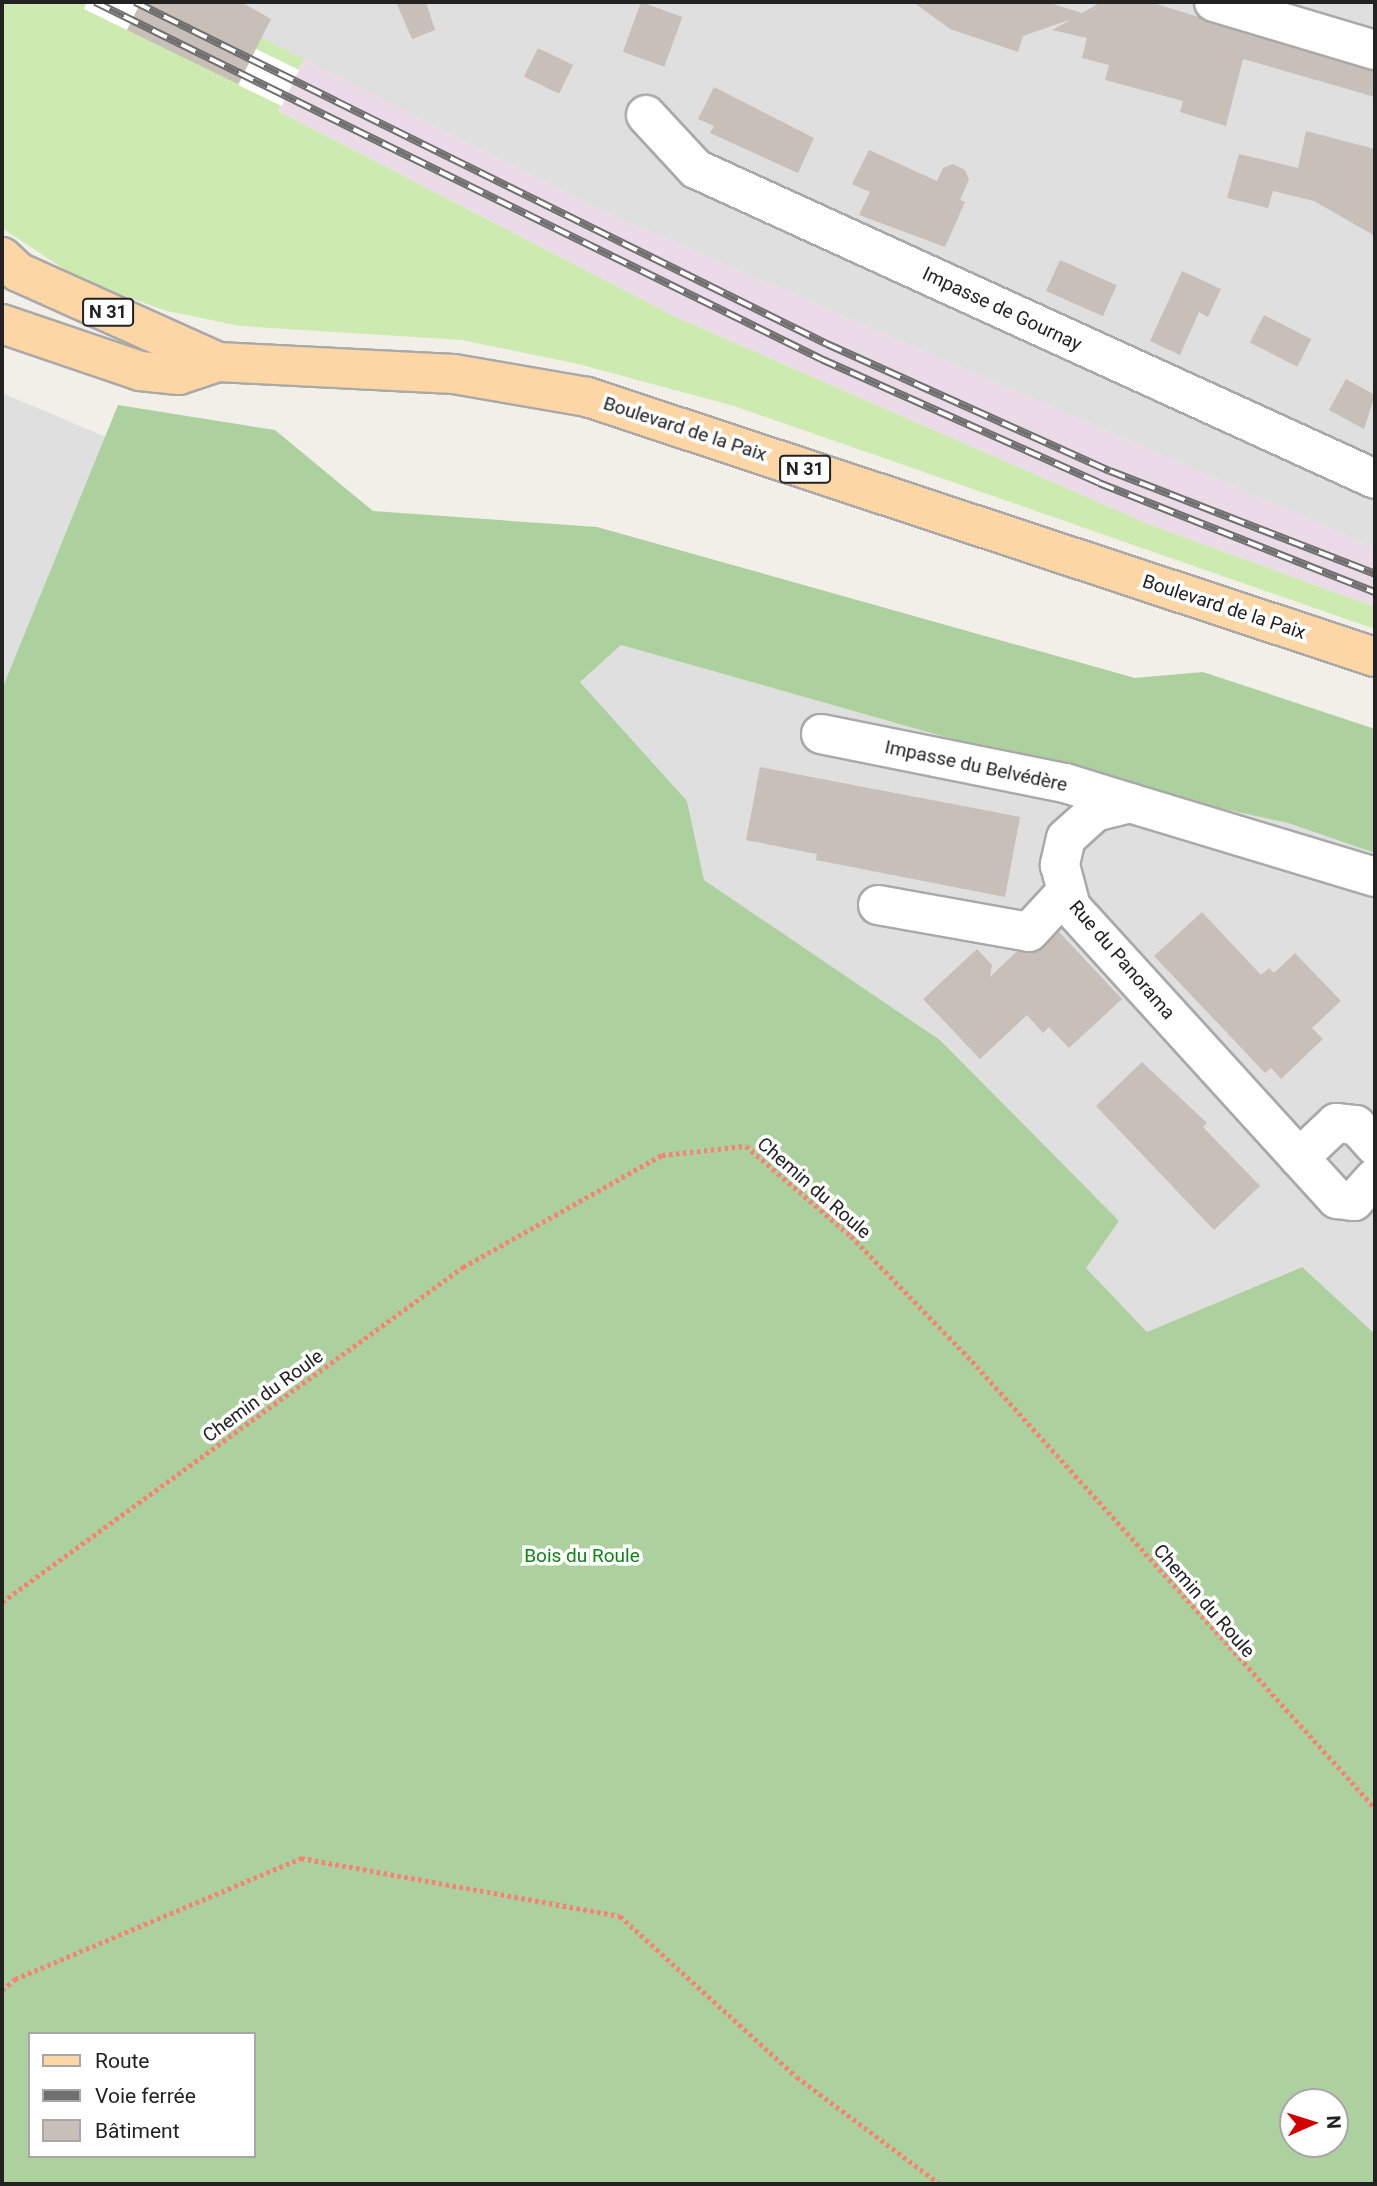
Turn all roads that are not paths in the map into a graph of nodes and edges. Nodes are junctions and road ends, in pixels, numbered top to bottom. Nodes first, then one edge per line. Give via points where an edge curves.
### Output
1 (1214, 2) edge
2 (1375, 50) edge
3 (646, 115) dead end
4 (2, 257) edge
5 (2, 324) edge
6 (218, 362) junction
7 (1375, 479) edge
8 (1375, 656) edge
9 (821, 734) dead end
10 (1130, 803) junction
11 (1375, 877) edge
12 (1065, 893) junction
13 (878, 905) dead end
14 (1375, 1146) edge
15 (1299, 1158) junction
16 (1375, 1178) edge

1 - 2 street
3 - 7 street, Impasse de Gournay via 696,169
4 - 6 main road, Boulevard de la Paix / N 31 via 18,272
5 - 6 main road, Boulevard de la Paix / N 31 via 140,371 179,376
6 - 8 main road, Boulevard de la Paix / N 31 via 454,374 587,397
9 - 10 street, Impasse du Belvédère via 1065,783
10 - 11 street
10 - 12 street, Rue du Panorama via 1095,812 1066,838 1060,865
12 - 13 street via 1029,932
12 - 15 street, Rue du Panorama via 1071,907
14 - 15 street via 1356,1125 1336,1123
15 - 16 street, Rue du Panorama via 1337,1199 1354,1201

